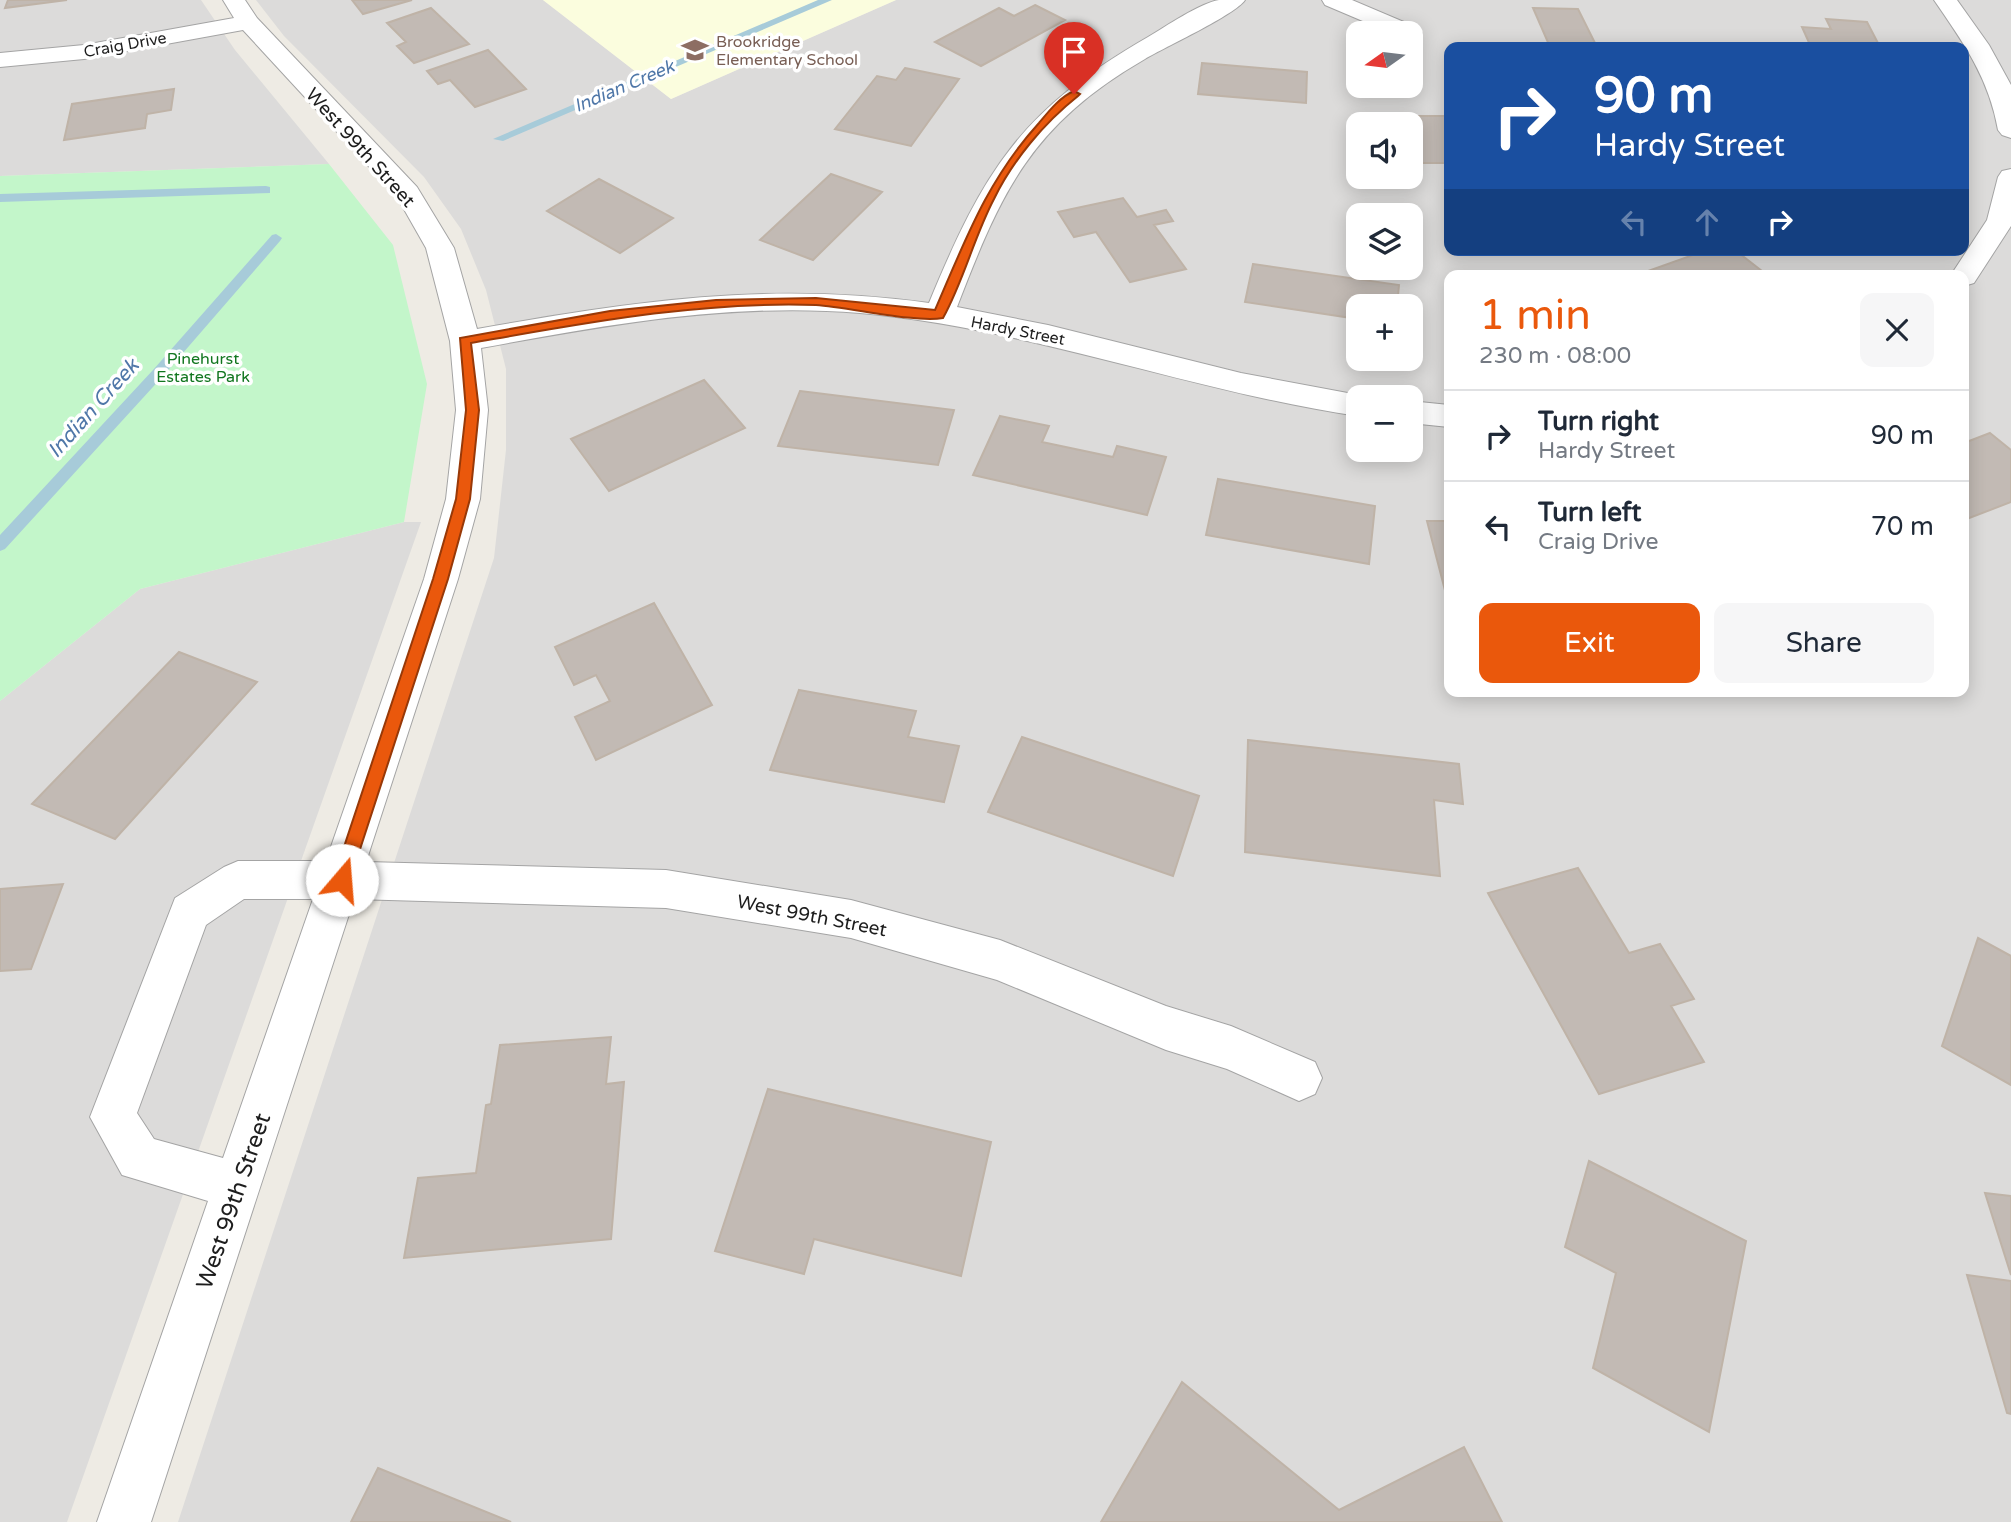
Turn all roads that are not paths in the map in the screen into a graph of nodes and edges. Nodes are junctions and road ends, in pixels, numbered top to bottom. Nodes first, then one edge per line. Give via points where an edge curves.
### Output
1 (1234, 0) edge
2 (1333, 0) edge
3 (1945, 0) edge
4 (241, 11) edge
5 (1381, 21) edge
6 (0, 60) edge
7 (2011, 130) edge
8 (2011, 177) edge
9 (1969, 270) edge
10 (939, 315) junction
11 (465, 341) junction
12 (1346, 403) edge
13 (1423, 413) edge
14 (1444, 415) edge
15 (342, 880) junction
16 (1299, 1078) dead end
17 (238, 1186) junction
18 (124, 1522) edge

1 - 10 street via 1105,71 1059,106 1015,156 988,199
2 - 5 street
3 - 7 street via 1975,38 2000,87
4 - 6 street, Craig Drive via 84,52
4 - 11 street, West 99th Street via 408,193 440,248
8 - 9 street via 2001,220
10 - 11 street, Hardy Street via 816,302 716,304 610,315
10 - 12 street, Hardy Street via 1045,334 1265,388
11 - 15 street, West 99th Street via 472,410 463,499
13 - 14 street
15 - 16 street, West 99th Street via 666,889 851,919 1000,960
15 - 17 street, West 99th Street
15 - 17 street via 238,880 190,912 113,1117 139,1158
17 - 18 street, West 99th Street

